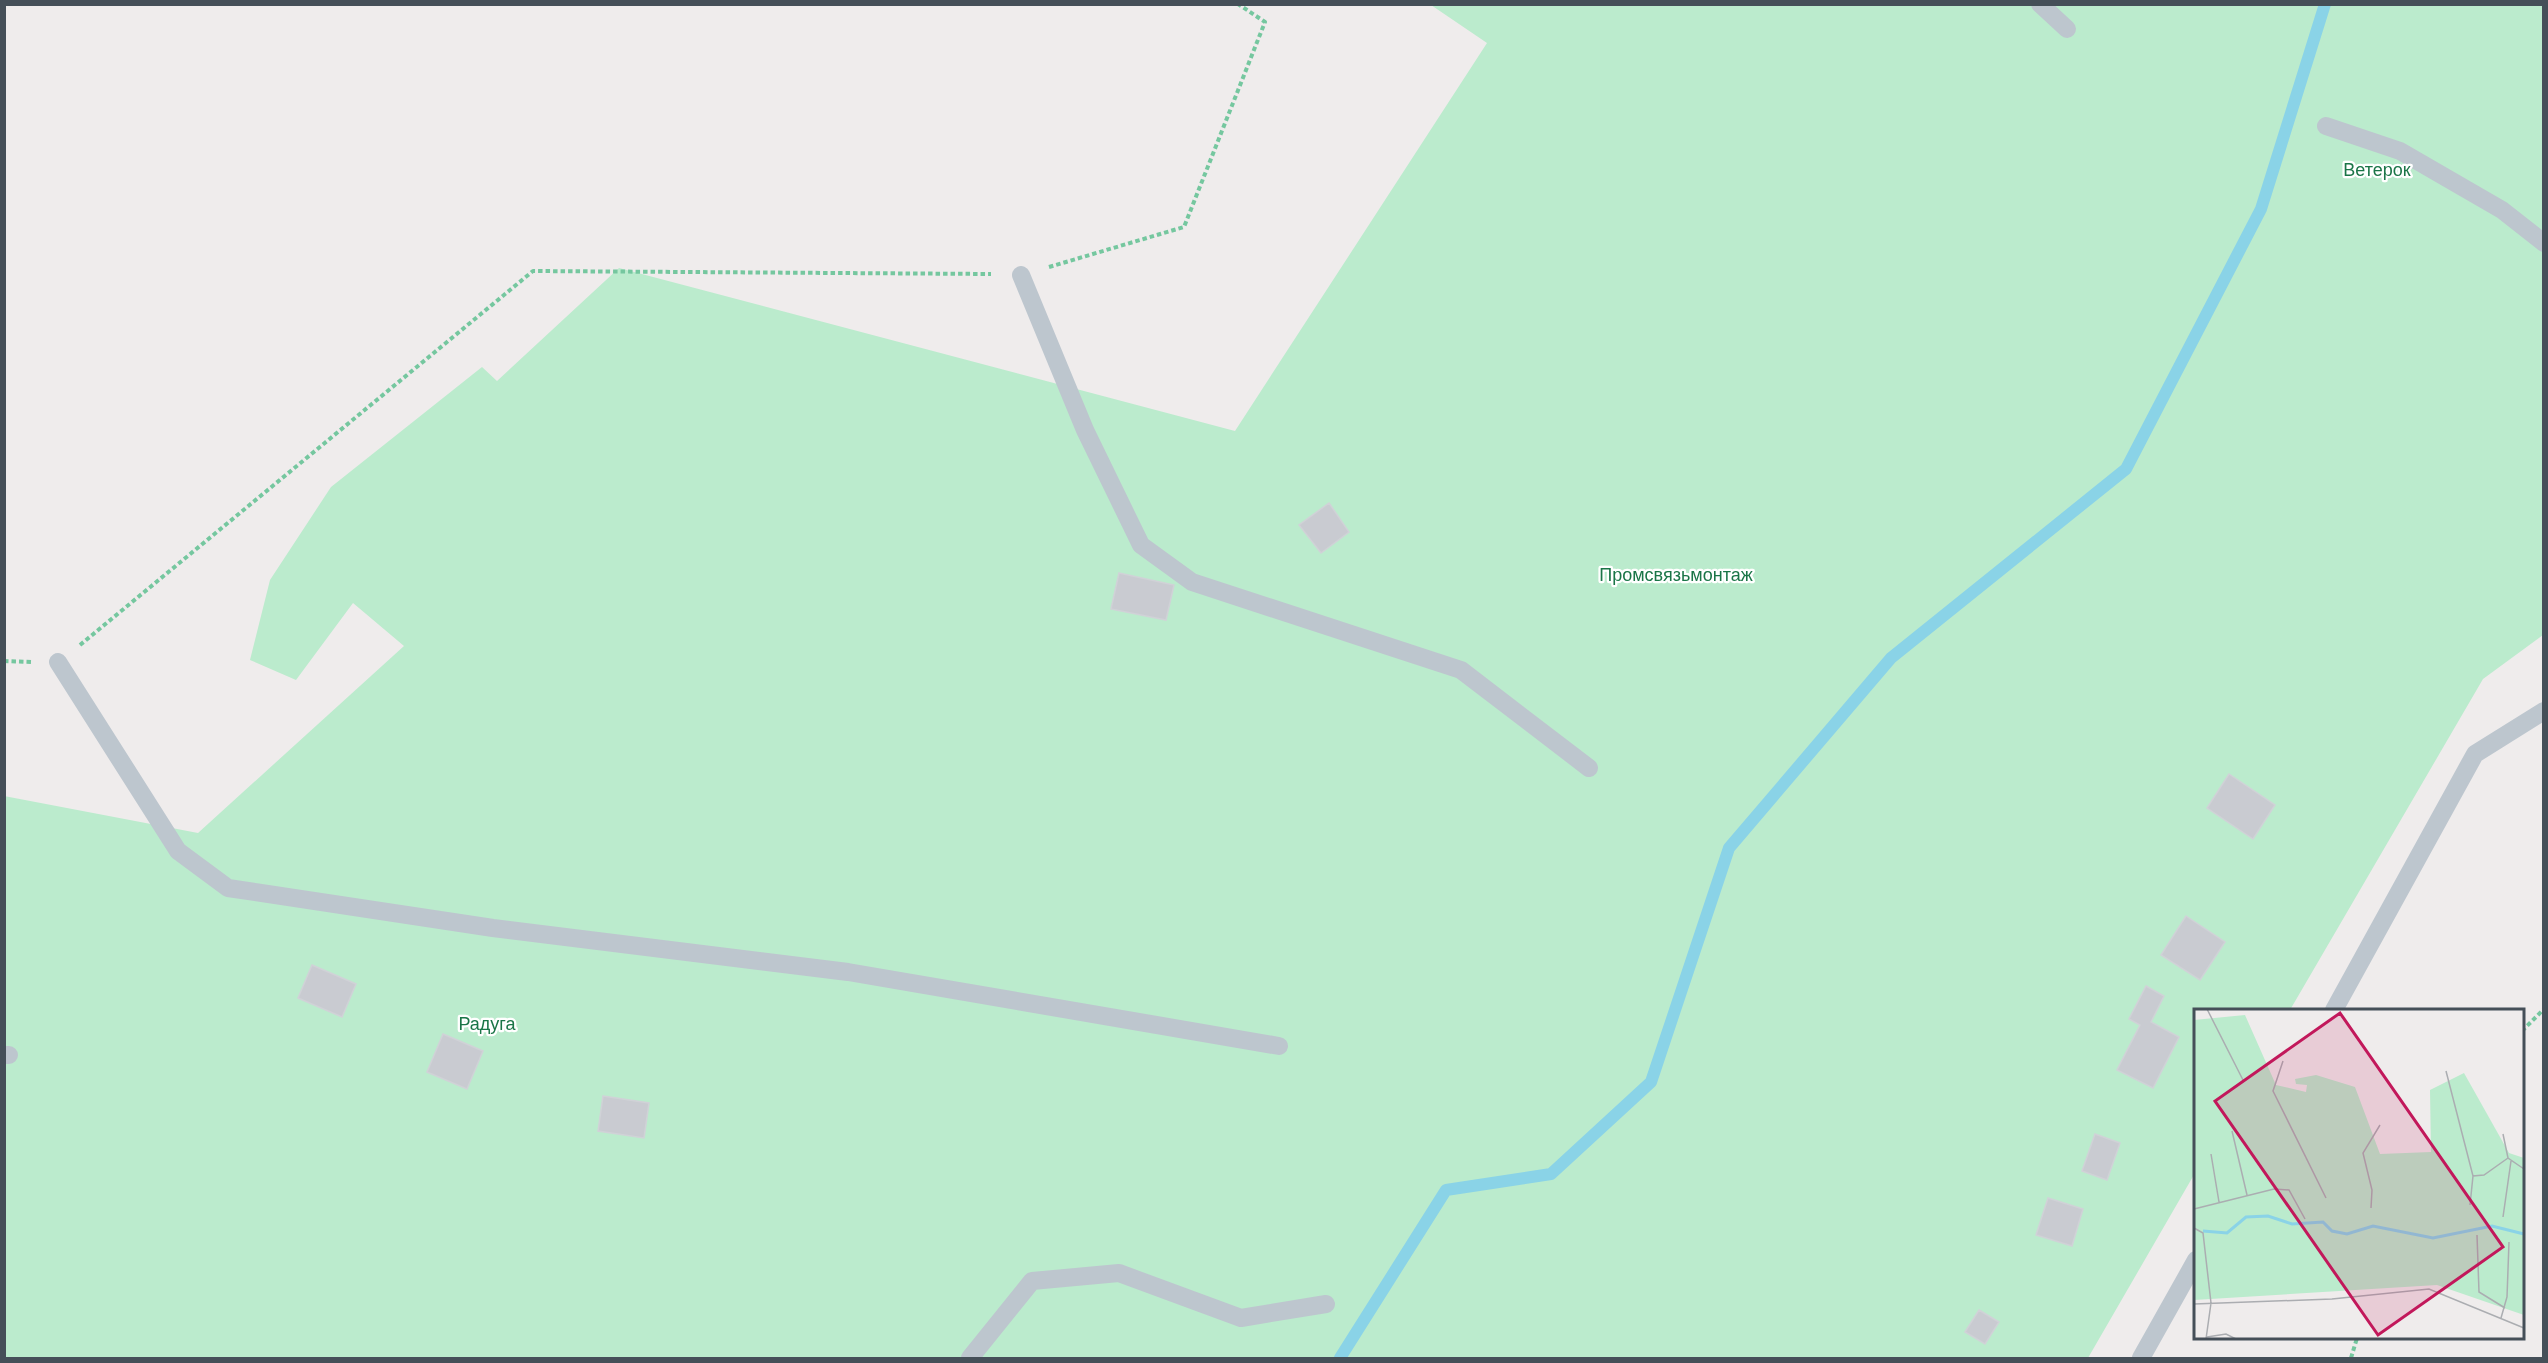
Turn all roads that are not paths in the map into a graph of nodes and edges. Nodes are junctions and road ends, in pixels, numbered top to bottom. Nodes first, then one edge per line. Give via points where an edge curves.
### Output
1 (2040, 4) edge
2 (2067, 29) dead end
3 (2326, 126) dead end
4 (2544, 243) edge
5 (1021, 275) road end
6 (58, 662) road end
7 (2544, 711) edge
8 (1589, 768) dead end
9 (2335, 1009) edge
10 (1279, 1047) dead end
11 (2194, 1264) edge
12 (1326, 1304) dead end
13 (970, 1359) edge
14 (2141, 1359) edge

1 - 2 lane
3 - 4 lane via 2400,151 2502,210
5 - 8 lane via 1085,430 1141,545 1192,582 1461,670
6 - 10 lane via 178,851 228,888 493,927 848,972
7 - 9 lane via 2475,754
11 - 14 lane
12 - 13 lane via 1241,1318 1119,1272 1032,1281

